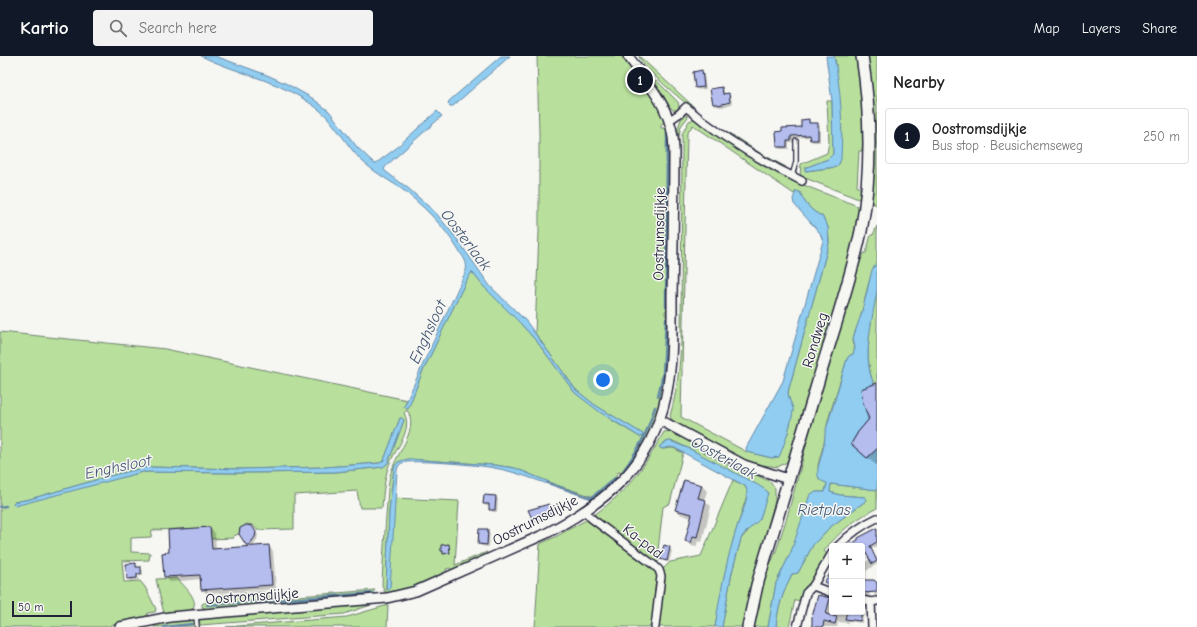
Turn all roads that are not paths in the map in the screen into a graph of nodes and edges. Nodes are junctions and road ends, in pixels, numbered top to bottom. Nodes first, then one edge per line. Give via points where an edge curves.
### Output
1 (628, 56) edge
2 (862, 56) edge
3 (670, 120) junction
4 (796, 141) dead end
5 (792, 176) junction
6 (802, 181) dead end
7 (660, 420) junction
8 (788, 479) junction
9 (585, 511) junction
10 (877, 518) edge
11 (841, 543) edge
12 (829, 559) edge
13 (813, 586) junction
14 (829, 592) edge
15 (387, 598) joint
16 (874, 601) edge
17 (196, 614) junction
18 (151, 624) edge
19 (120, 627) edge
20 (197, 627) edge
21 (655, 627) edge
22 (748, 627) edge
23 (797, 627) edge
24 (872, 627) edge

1 - 3 street, Oostrumsdijkje via 655,93
2 - 8 main road, Rondweg via 869,108 868,179 862,225
3 - 5 street via 686,107 745,151
3 - 7 street, Oostrumsdijkje via 674,150 672,351 668,387
4 - 5 lane via 796,162
5 - 6 street
7 - 8 street via 744,465
7 - 9 street, Oostrumsdijkje via 649,443 629,473 606,496
8 - 22 main road, Rondweg via 757,585
9 - 15 street, Oostrumsdijkje via 544,534 437,582 416,591
9 - 21 street, Ka-pad via 659,570 661,576
10 - 11 street
12 - 13 street
13 - 14 street
13 - 23 street via 806,593
15 - 17 street, Oostromsdijkje
16 - 24 street
17 - 18 street, Oostromsdijkje
17 - 20 lane
18 - 19 street, Oostromsdijkje

